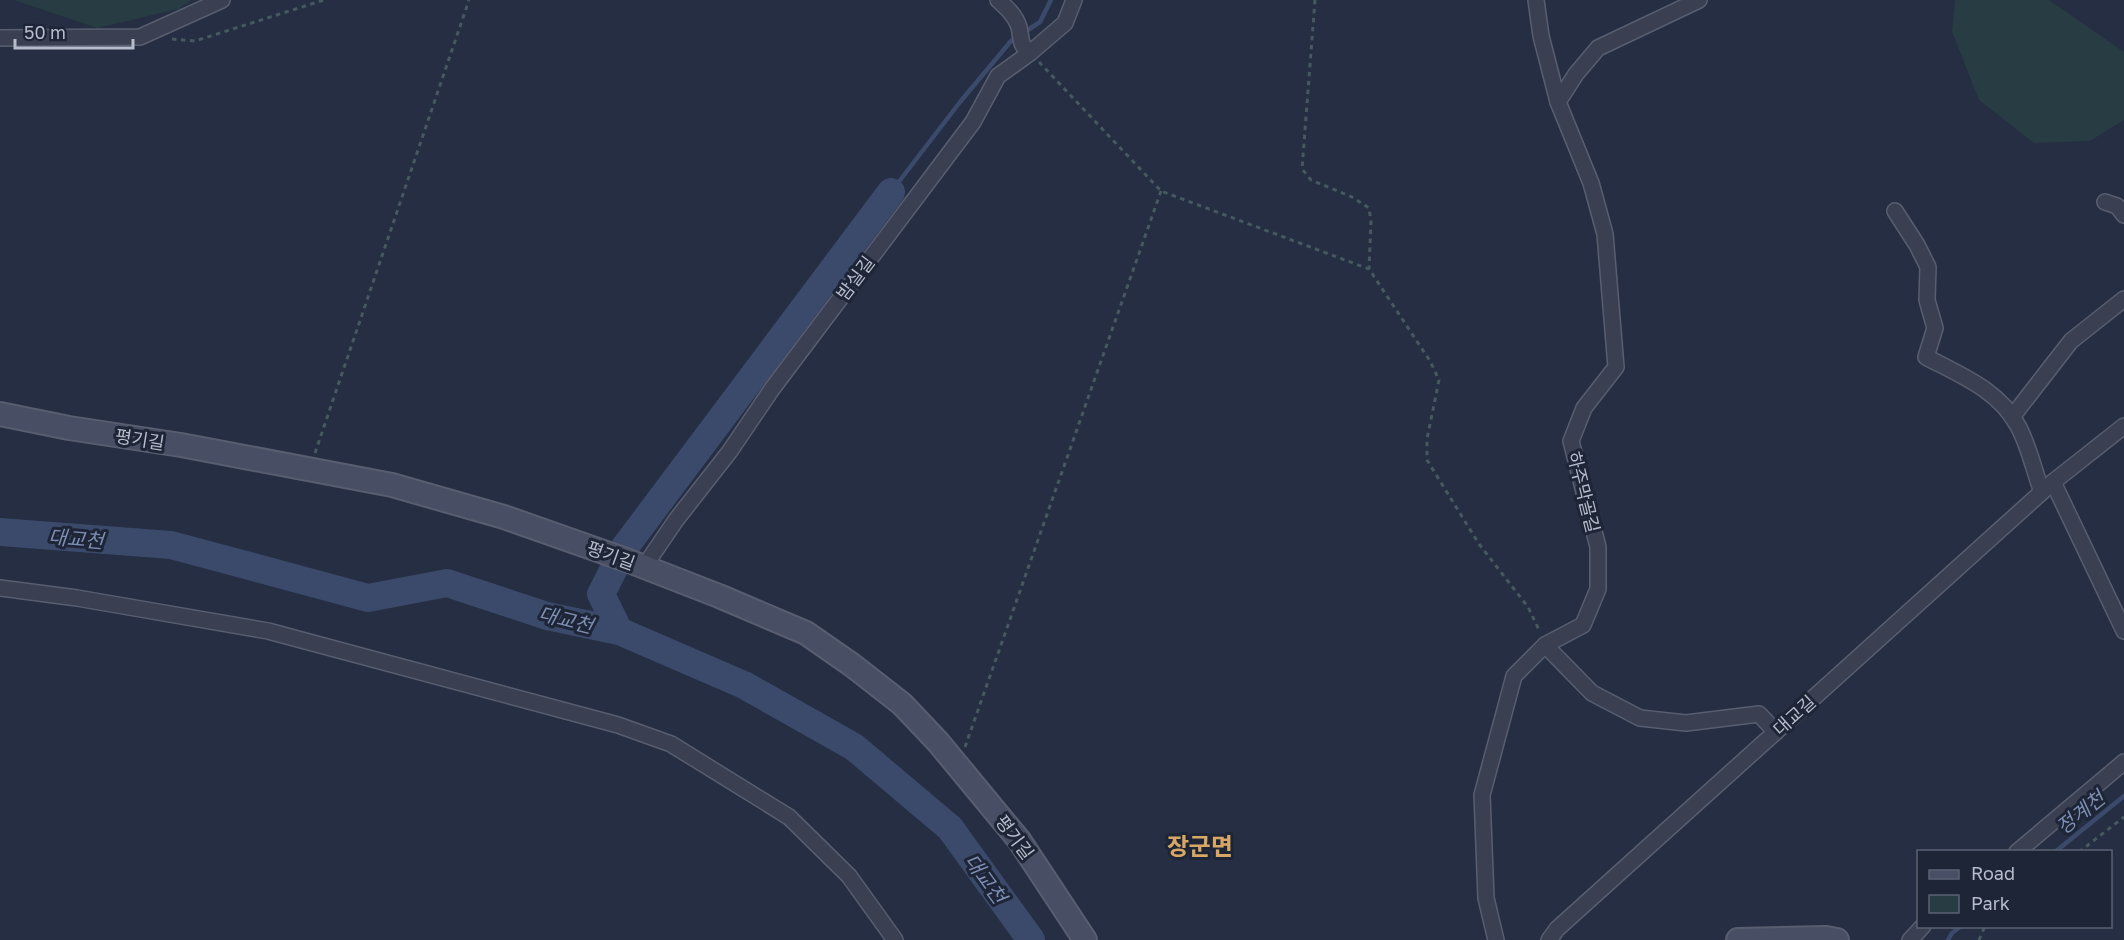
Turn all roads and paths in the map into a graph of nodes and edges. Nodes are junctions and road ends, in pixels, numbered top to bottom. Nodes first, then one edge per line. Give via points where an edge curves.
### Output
1 (222, 0) edge
2 (324, 0) edge
3 (469, 0) edge
4 (998, 0) edge
5 (1074, 0) edge
6 (1315, 0) edge
7 (1536, 0) edge
8 (1699, 0) edge
9 (140, 37) junction
10 (0, 38) edge
11 (1026, 50) junction
12 (1558, 102) junction
13 (1161, 191) junction
14 (2105, 202) dead end
15 (1895, 211) dead end
16 (2124, 215) edge
17 (1369, 269) junction
18 (2124, 299) edge
19 (0, 414) edge
20 (2012, 417) junction
21 (2124, 426) edge
22 (310, 470) junction
23 (2047, 487) junction
24 (628, 561) junction
25 (0, 588) edge
26 (2124, 631) edge
27 (1545, 645) junction
28 (1776, 732) junction
29 (2124, 762) edge
30 (958, 766) junction
31 (2124, 817) edge
32 (2019, 850) edge
33 (2082, 850) edge
34 (1922, 928) edge
35 (895, 940) edge
36 (1085, 940) edge
37 (1496, 940) edge
38 (1549, 940) edge
39 (1738, 940) edge
40 (1837, 940) edge
41 (1910, 940) edge

1 - 9 street
2 - 9 path via 195,41
3 - 22 path
4 - 11 street via 1010,10
5 - 11 street, 밤실길 via 1065,23
6 - 17 path via 1302,169 1311,180 1369,208
7 - 12 street, 하주막골길
8 - 12 street via 1598,48
9 - 10 street
11 - 13 path
11 - 24 street, 밤실길 via 998,76 973,122 772,389 730,452 676,520
12 - 27 street, 하주막골길 via 1591,183 1605,234 1616,367 1584,408 1571,441 1598,547 1598,589 1583,625
13 - 17 path
13 - 30 path
14 - 16 street via 2117,206
15 - 20 street via 1928,267 1927,300 1935,328 1926,357 1976,383 2001,401
17 - 27 path via 1439,380 1427,439 1427,460 1479,544 1528,607
18 - 20 street via 2071,341
19 - 22 main road, 평기길
20 - 23 street
21 - 23 street, 대교길
22 - 24 main road, 평기길 via 404,488 504,517
23 - 26 street
23 - 28 street, 대교길
24 - 30 main road, 평기길 via 806,633 902,704
25 - 35 street via 268,631 618,725 671,744 789,817 849,876
27 - 28 street via 1592,693 1640,718 1686,723 1759,714
27 - 37 street, 하주막골길 via 1514,676 1482,795 1486,898
28 - 38 street, 대교길
29 - 32 street
30 - 36 main road, 평기길 via 1020,840
31 - 33 path
34 - 41 street
39 - 40 main road

